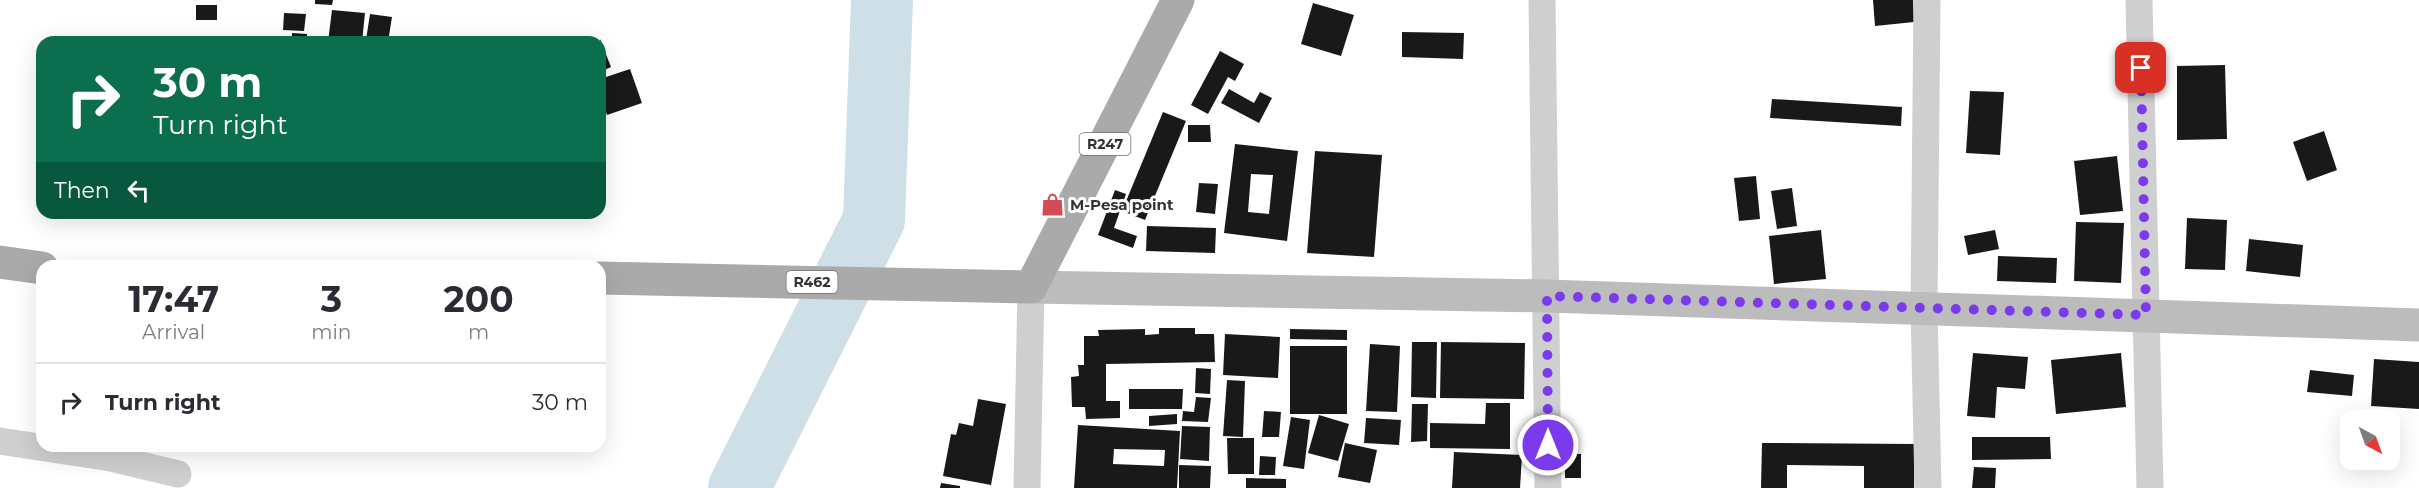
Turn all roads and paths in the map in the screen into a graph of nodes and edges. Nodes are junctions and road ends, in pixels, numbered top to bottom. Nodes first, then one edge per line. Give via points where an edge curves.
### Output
1 (1178, 0) edge
2 (1542, 0) edge
3 (1927, 0) edge
4 (2139, 0) edge
5 (0, 262) edge
6 (36, 267) edge
7 (606, 278) edge
8 (1031, 287) junction
9 (1547, 296) junction
10 (1924, 308) junction
11 (2146, 315) junction
12 (2419, 325) edge
13 (0, 441) edge
14 (36, 447) edge
15 (72, 452) edge
16 (178, 474) dead end
17 (1027, 488) edge
18 (1548, 488) edge
19 (1928, 488) edge
20 (2150, 488) edge

1 - 8 main road, R247
2 - 9 street
3 - 10 street
4 - 11 street
5 - 6 main road
7 - 8 main road, R462
8 - 9 street
8 - 17 street
9 - 10 street
9 - 18 street
10 - 11 street
10 - 19 street
11 - 12 street
11 - 20 street
13 - 14 street
15 - 16 street

